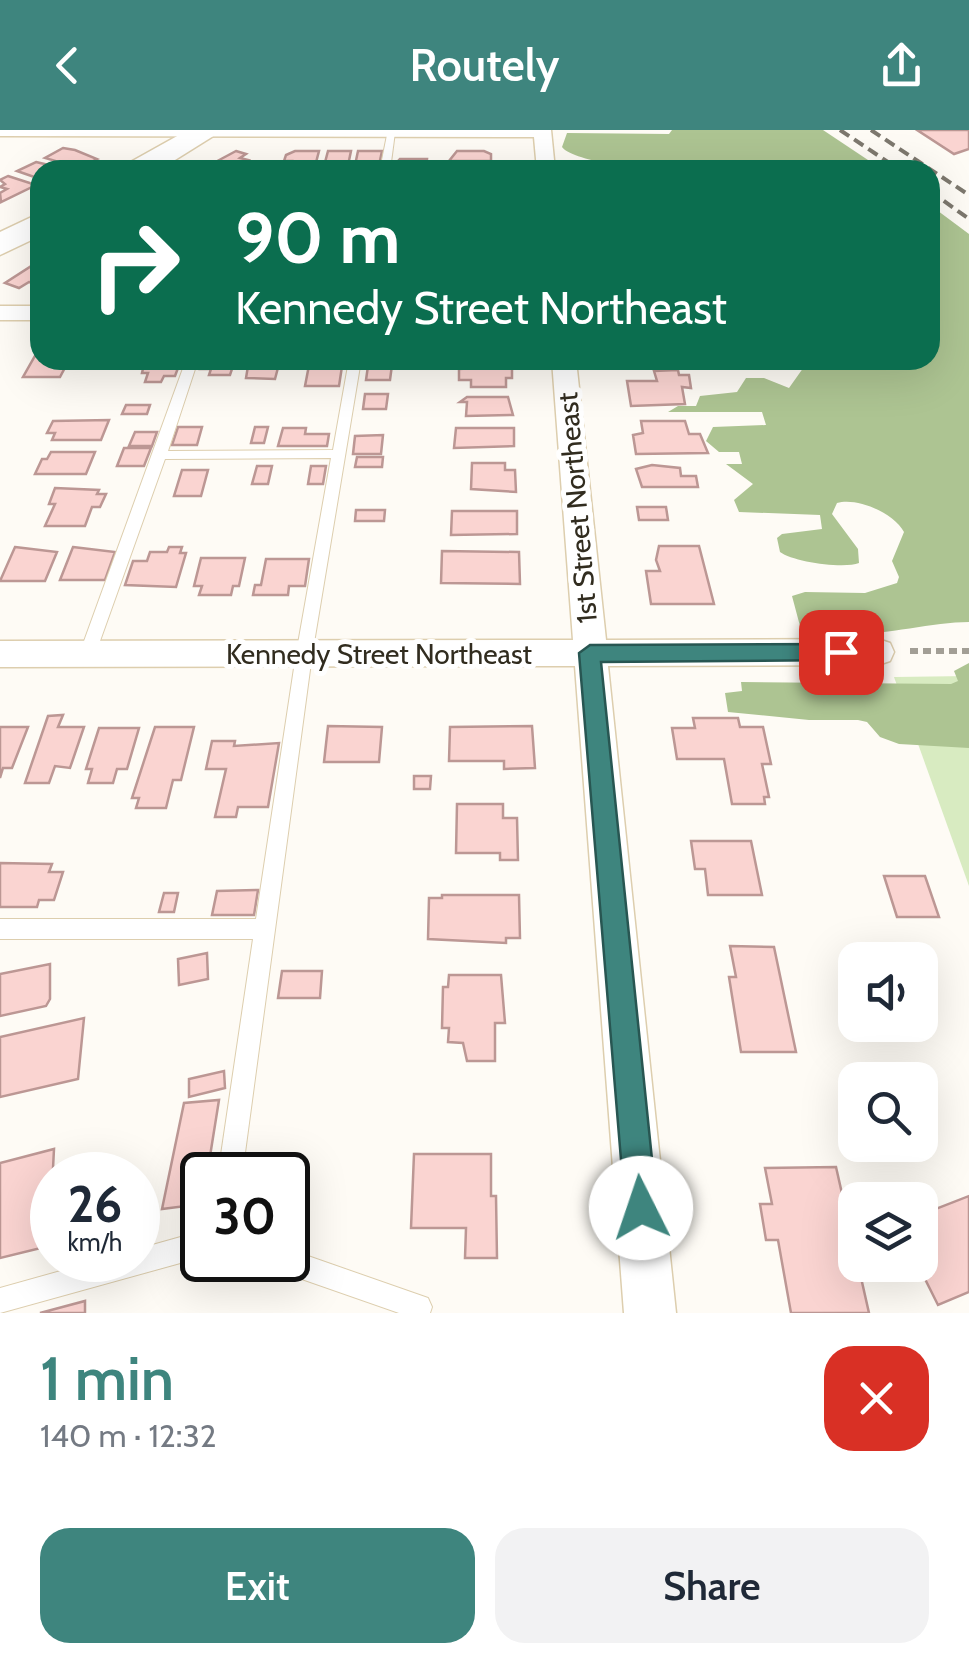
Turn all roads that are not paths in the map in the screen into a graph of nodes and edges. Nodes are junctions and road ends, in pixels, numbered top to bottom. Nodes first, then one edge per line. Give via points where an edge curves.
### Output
1 (0, 131) edge
2 (39, 131) edge
3 (208, 131) edge
4 (379, 131) edge
5 (542, 131) edge
6 (155, 160) edge
7 (383, 160) edge
8 (545, 160) edge
9 (30, 230) edge
10 (0, 246) edge
11 (30, 313) edge
12 (0, 314) edge
13 (189, 370) edge
14 (353, 370) edge
15 (565, 370) edge
16 (339, 454) junction
17 (160, 455) junction
18 (878, 652) road end
19 (590, 653) junction
20 (0, 654) edge
21 (87, 654) junction
22 (304, 655) junction
23 (0, 928) edge
24 (265, 929) junction
25 (233, 1152) edge
26 (180, 1250) edge
27 (310, 1270) edge
28 (0, 1301) edge
29 (418, 1307) dead end
30 (650, 1313) edge

1 - 2 street
2 - 3 street
3 - 4 street
3 - 6 main road
4 - 5 street
4 - 7 lane
5 - 8 street
9 - 10 main road
11 - 12 street
13 - 17 lane
14 - 16 lane
15 - 19 street, 1st Street Northeast
16 - 17 lane
16 - 22 lane
17 - 21 lane
18 - 19 street, Kennedy Street Northeast
19 - 22 street, Kennedy Street Northeast
19 - 30 street, 1st Street Northeast
20 - 21 street, Kennedy Street Northeast
21 - 22 street, Kennedy Street Northeast
22 - 24 lane
23 - 24 lane
24 - 25 lane
26 - 28 lane
27 - 29 lane

